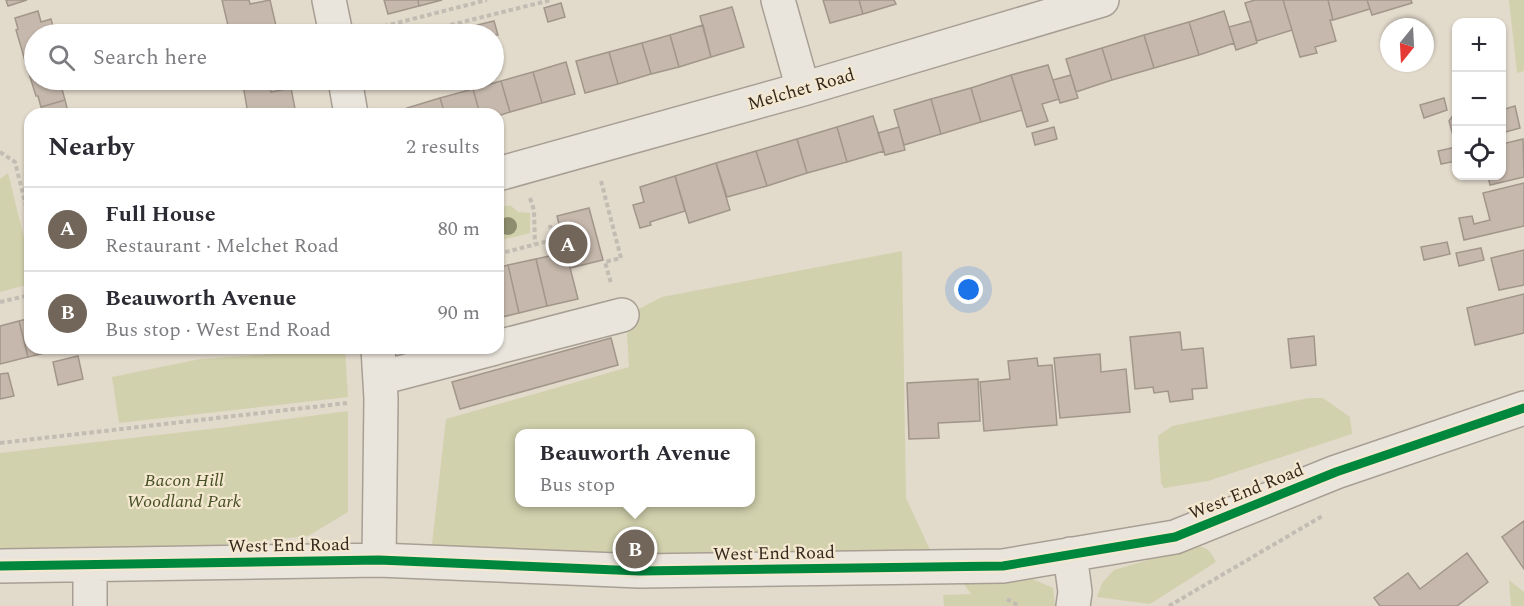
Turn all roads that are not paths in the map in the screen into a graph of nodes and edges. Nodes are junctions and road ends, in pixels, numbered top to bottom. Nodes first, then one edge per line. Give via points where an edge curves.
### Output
1 (329, 0) edge
2 (778, 0) edge
3 (1102, 0) edge
4 (344, 24) edge
5 (803, 89) junction
6 (347, 90) edge
7 (350, 108) edge
8 (504, 172) edge
9 (618, 304) road end
10 (504, 345) edge
11 (470, 354) edge
12 (380, 375) edge
13 (1524, 408) edge
14 (1070, 554) junction
15 (380, 560) junction
16 (90, 565) junction
17 (0, 566) edge
18 (90, 606) edge
19 (1073, 606) edge

1 - 4 street
2 - 5 street
3 - 5 street, Melchet Road
5 - 8 street, Melchet Road
6 - 7 street
9 - 10 street
11 - 12 street
12 - 15 street
13 - 14 street, West End Road via 1336,472 1175,537
14 - 15 street, West End Road via 1003,566 640,571
14 - 19 street via 1076,592
15 - 16 street, West End Road
16 - 17 street, West End Road
16 - 18 street

